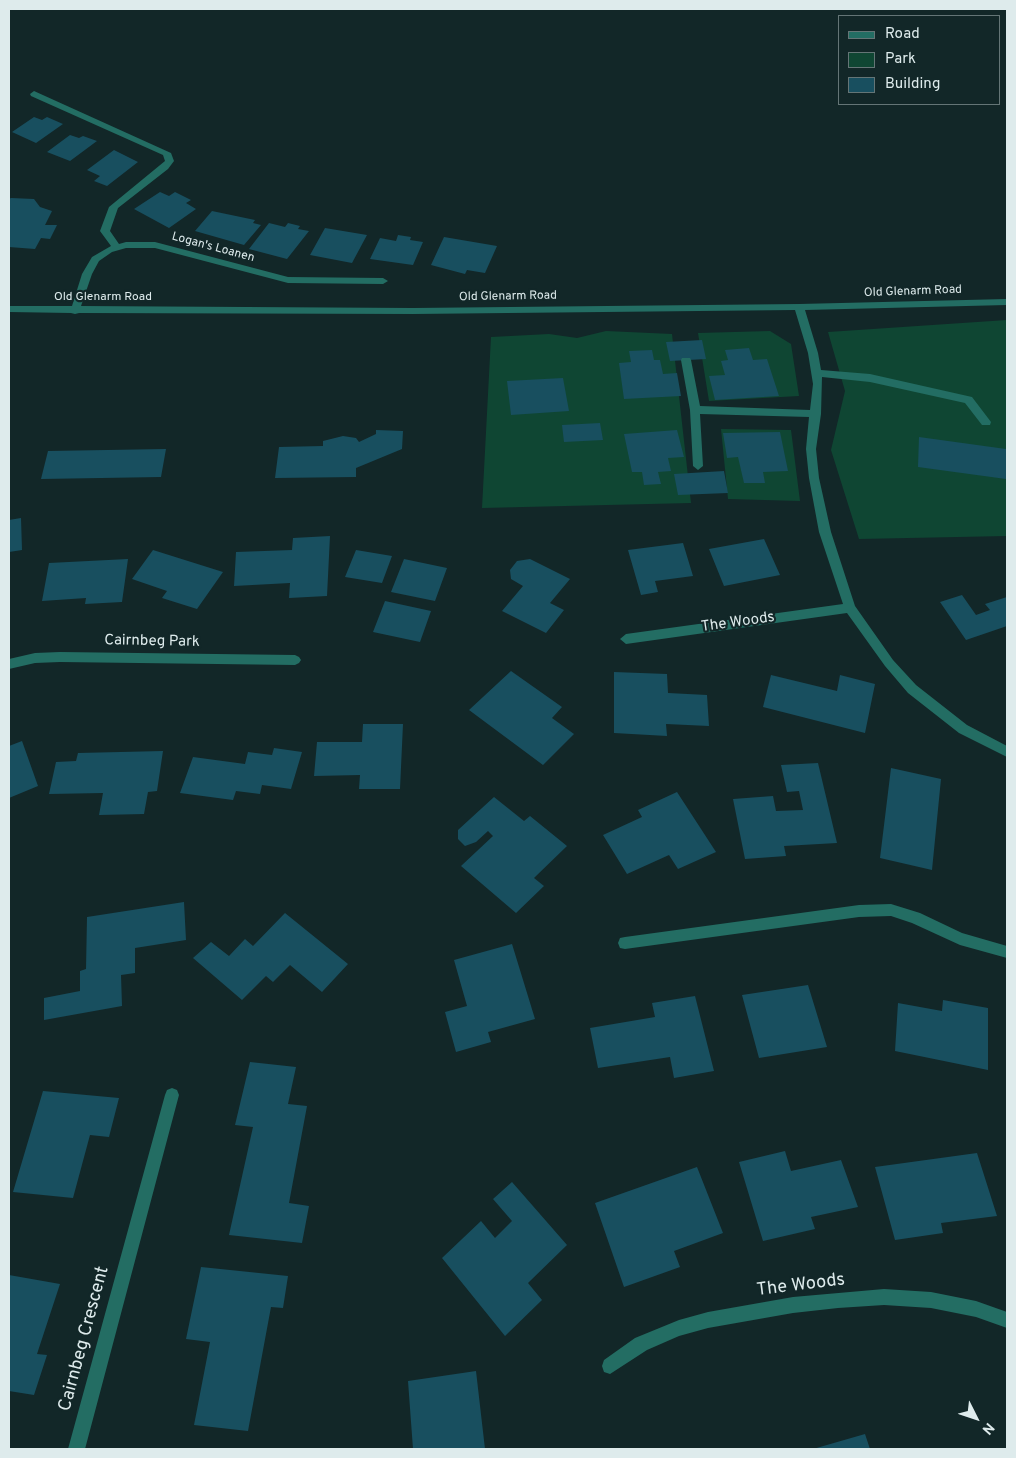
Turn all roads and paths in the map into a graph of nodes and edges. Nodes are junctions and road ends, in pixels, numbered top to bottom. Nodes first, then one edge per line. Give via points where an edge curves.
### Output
1 (34, 94) dead end
2 (116, 247) junction
3 (383, 281) dead end
4 (1007, 302) edge
5 (799, 308) junction
6 (9, 309) edge
7 (75, 311) junction
8 (686, 360) dead end
9 (817, 373) junction
10 (695, 410) junction
11 (816, 414) junction
12 (986, 422) dead end
13 (698, 466) dead end
14 (850, 608) junction
15 (626, 639) dead end
16 (295, 660) dead end
17 (9, 664) edge
18 (1007, 752) edge
19 (626, 943) dead end
20 (1007, 952) edge
21 (172, 1095) dead end
22 (1007, 1320) edge
23 (610, 1366) dead end
24 (76, 1449) edge

1 - 2 street via 167,154 170,161 165,167 114,207 104,231
2 - 3 street, Logan's Loanen via 155,245 288,280
2 - 7 street, Logan's Loanen via 102,253 90,266
4 - 5 street, Old Glenarm Road
5 - 7 street, Old Glenarm Road
5 - 9 street
6 - 7 street, Old Glenarm Road
8 - 10 street
9 - 11 street
9 - 12 street via 870,378 968,400
10 - 11 street
10 - 13 street
11 - 14 street via 811,449 814,478 825,532
14 - 15 street, The Woods
14 - 18 street via 888,663 912,689 963,729
16 - 17 street, Cairnbeg Park via 60,657
19 - 20 street via 859,911 891,910 915,917 960,940
21 - 24 street, Cairnbeg Crescent
22 - 23 street, The Woods via 976,1309 931,1300 884,1297 784,1306 679,1328 641,1344

